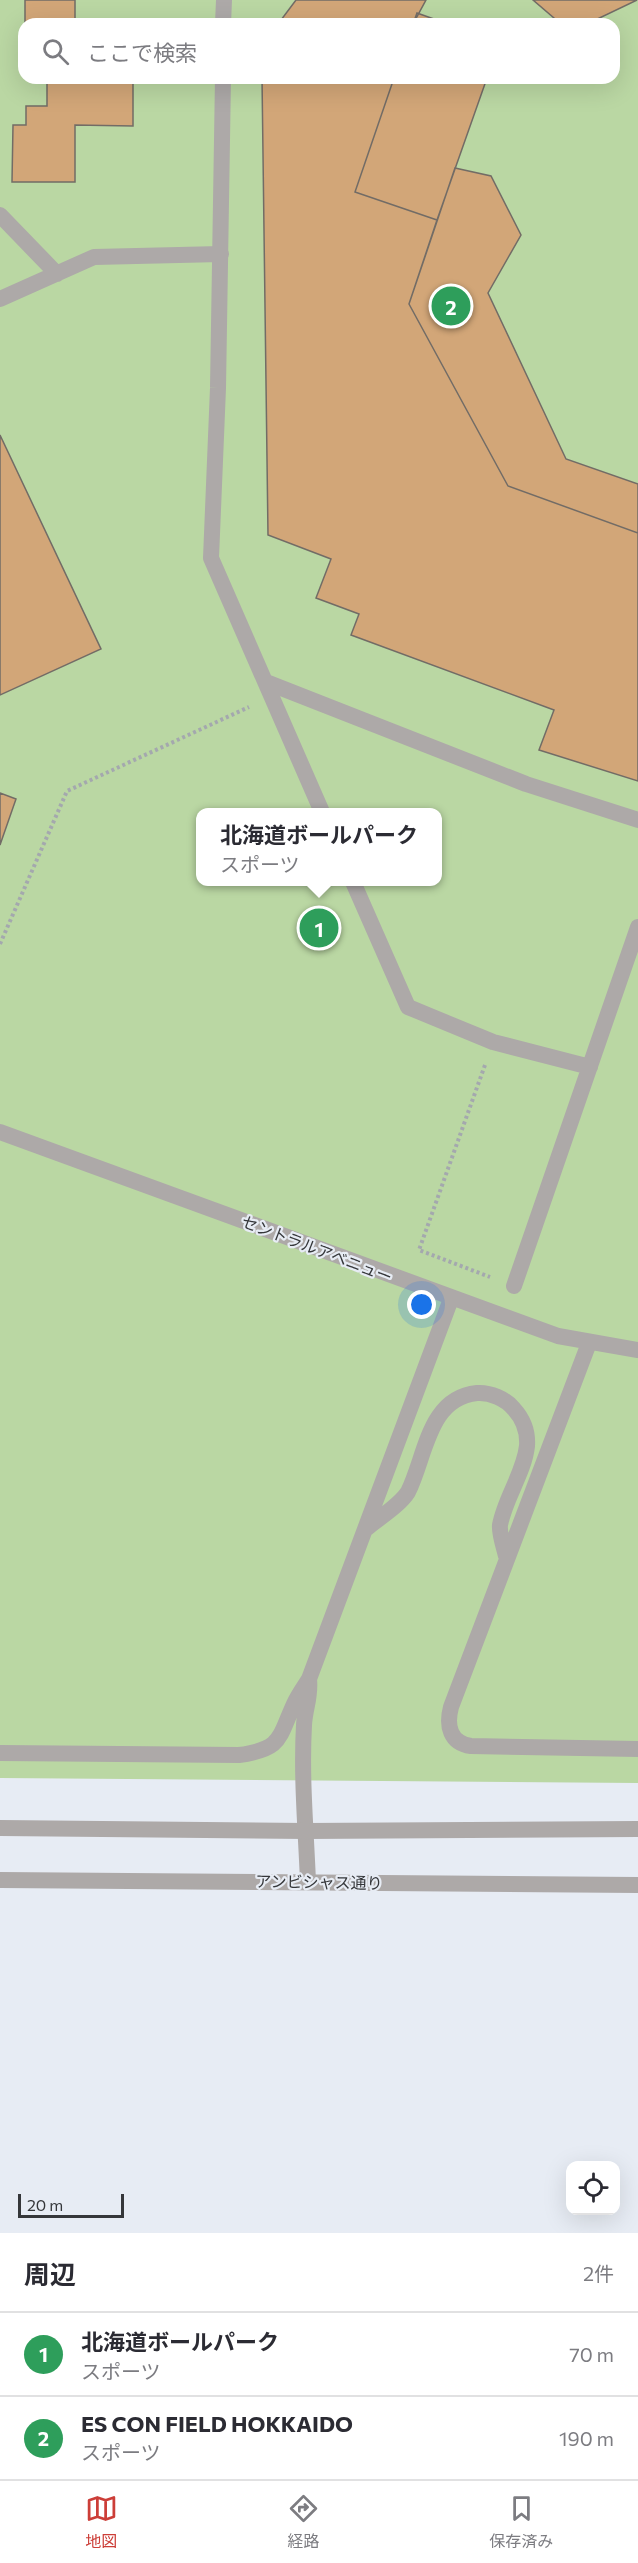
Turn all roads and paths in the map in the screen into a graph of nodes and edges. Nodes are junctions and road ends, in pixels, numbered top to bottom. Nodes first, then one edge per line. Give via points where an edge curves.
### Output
1 (224, 0) edge
2 (224, 18) edge
3 (223, 84) edge
4 (0, 215) edge
5 (221, 254) junction
6 (57, 274) junction
7 (0, 299) edge
8 (268, 689) junction
9 (320, 808) edge
10 (638, 820) edge
11 (355, 886) edge
12 (638, 927) edge
13 (0, 944) edge
14 (493, 1042) junction
15 (590, 1067) junction
16 (0, 1132) edge
17 (514, 1286) joint
18 (451, 1299) junction
19 (588, 1343) junction
20 (638, 1350) edge
21 (364, 1531) junction
22 (506, 1556) junction
23 (309, 1679) junction
24 (638, 1749) edge
25 (0, 1754) edge
26 (0, 1828) edge
27 (638, 1829) edge
28 (306, 1831) junction
29 (0, 1880) edge
30 (308, 1882) junction
31 (638, 1886) edge

1 - 2 street
3 - 5 street
4 - 6 street
5 - 6 street via 94,257
5 - 8 street via 211,558
6 - 7 street
8 - 9 street
8 - 10 street via 526,784
8 - 13 path via 67,791
11 - 14 street via 408,1007
12 - 15 street
14 - 15 street
14 - 17 path via 419,1250
15 - 17 street
16 - 18 street, セントラルアベニュー
18 - 19 street, セントラルアベニュー
18 - 21 street
19 - 20 street, セントラルアベニュー
19 - 22 street
21 - 22 street via 407,1494 441,1412 466,1395 481,1393 510,1404 526,1431 527,1448 500,1527
21 - 23 street
22 - 24 street via 451,1707 451,1736 457,1743 485,1747
23 - 25 street via 294,1703 283,1735 259,1752
23 - 28 street via 310,1697 304,1722
26 - 28 street
27 - 28 street
28 - 30 street
29 - 30 street, アンビシャス通り
30 - 31 street, アンビシャス通り

